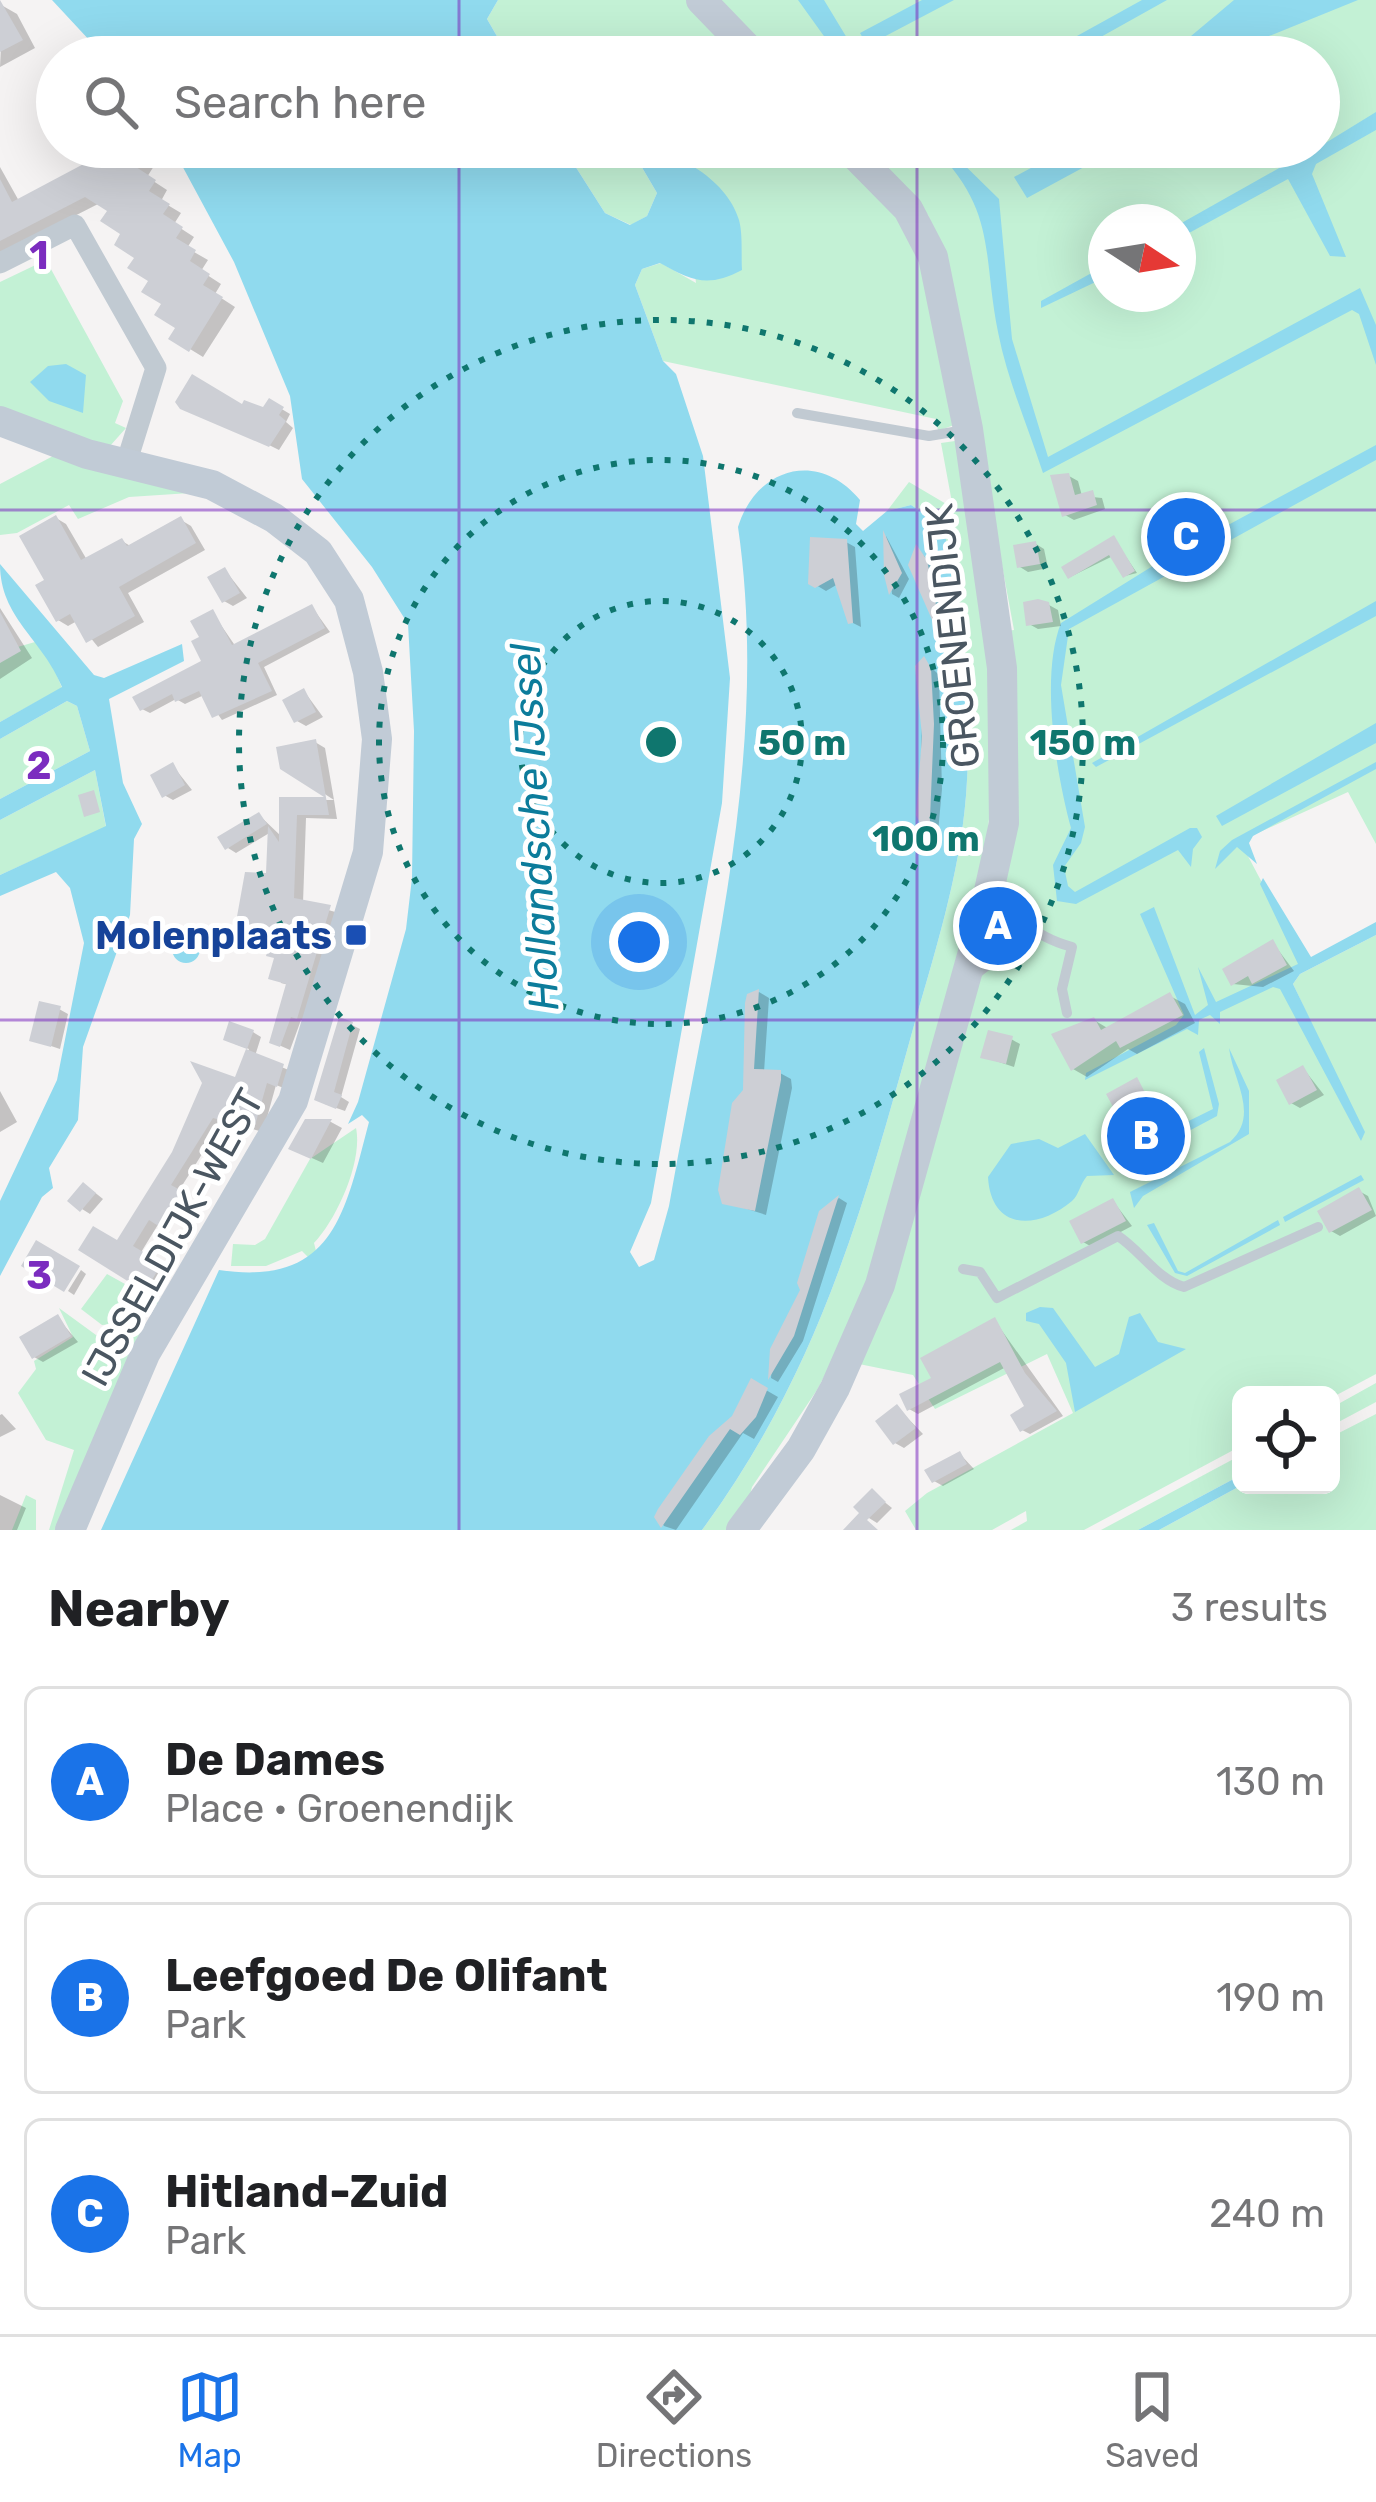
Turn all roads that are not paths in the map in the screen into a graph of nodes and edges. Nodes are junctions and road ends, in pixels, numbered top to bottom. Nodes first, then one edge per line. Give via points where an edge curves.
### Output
1 (701, 0) edge
2 (736, 36) edge
3 (868, 168) edge
4 (0, 263) edge
5 (797, 413) dead end
6 (0, 422) edge
7 (968, 430) junction
8 (127, 464) junction
9 (995, 868) junction
10 (1037, 937) junction
11 (965, 984) junction
12 (1066, 1013) dead end
13 (1318, 1227) dead end
14 (963, 1269) dead end
15 (70, 1530) edge
16 (741, 1530) edge

1 - 2 street
3 - 7 street, GROENENDIJK via 926,241
4 - 8 street via 75,225 156,368
5 - 7 lane via 929,436
6 - 8 street, IJSSELDIJK-WEST
7 - 9 street, GROENENDIJK via 1004,691 1004,823
8 - 15 street, IJSSELDIJK-WEST via 243,499 333,567 368,672 377,781 368,852 293,1101 145,1354
9 - 10 lane via 1014,914
9 - 11 street, GROENENDIJK
10 - 11 lane via 1013,945
10 - 12 lane via 1072,947 1062,989
11 - 16 street, GROENENDIJK via 903,1213 855,1350 800,1449
13 - 14 lane via 1184,1287 1118,1236 997,1298 980,1272

